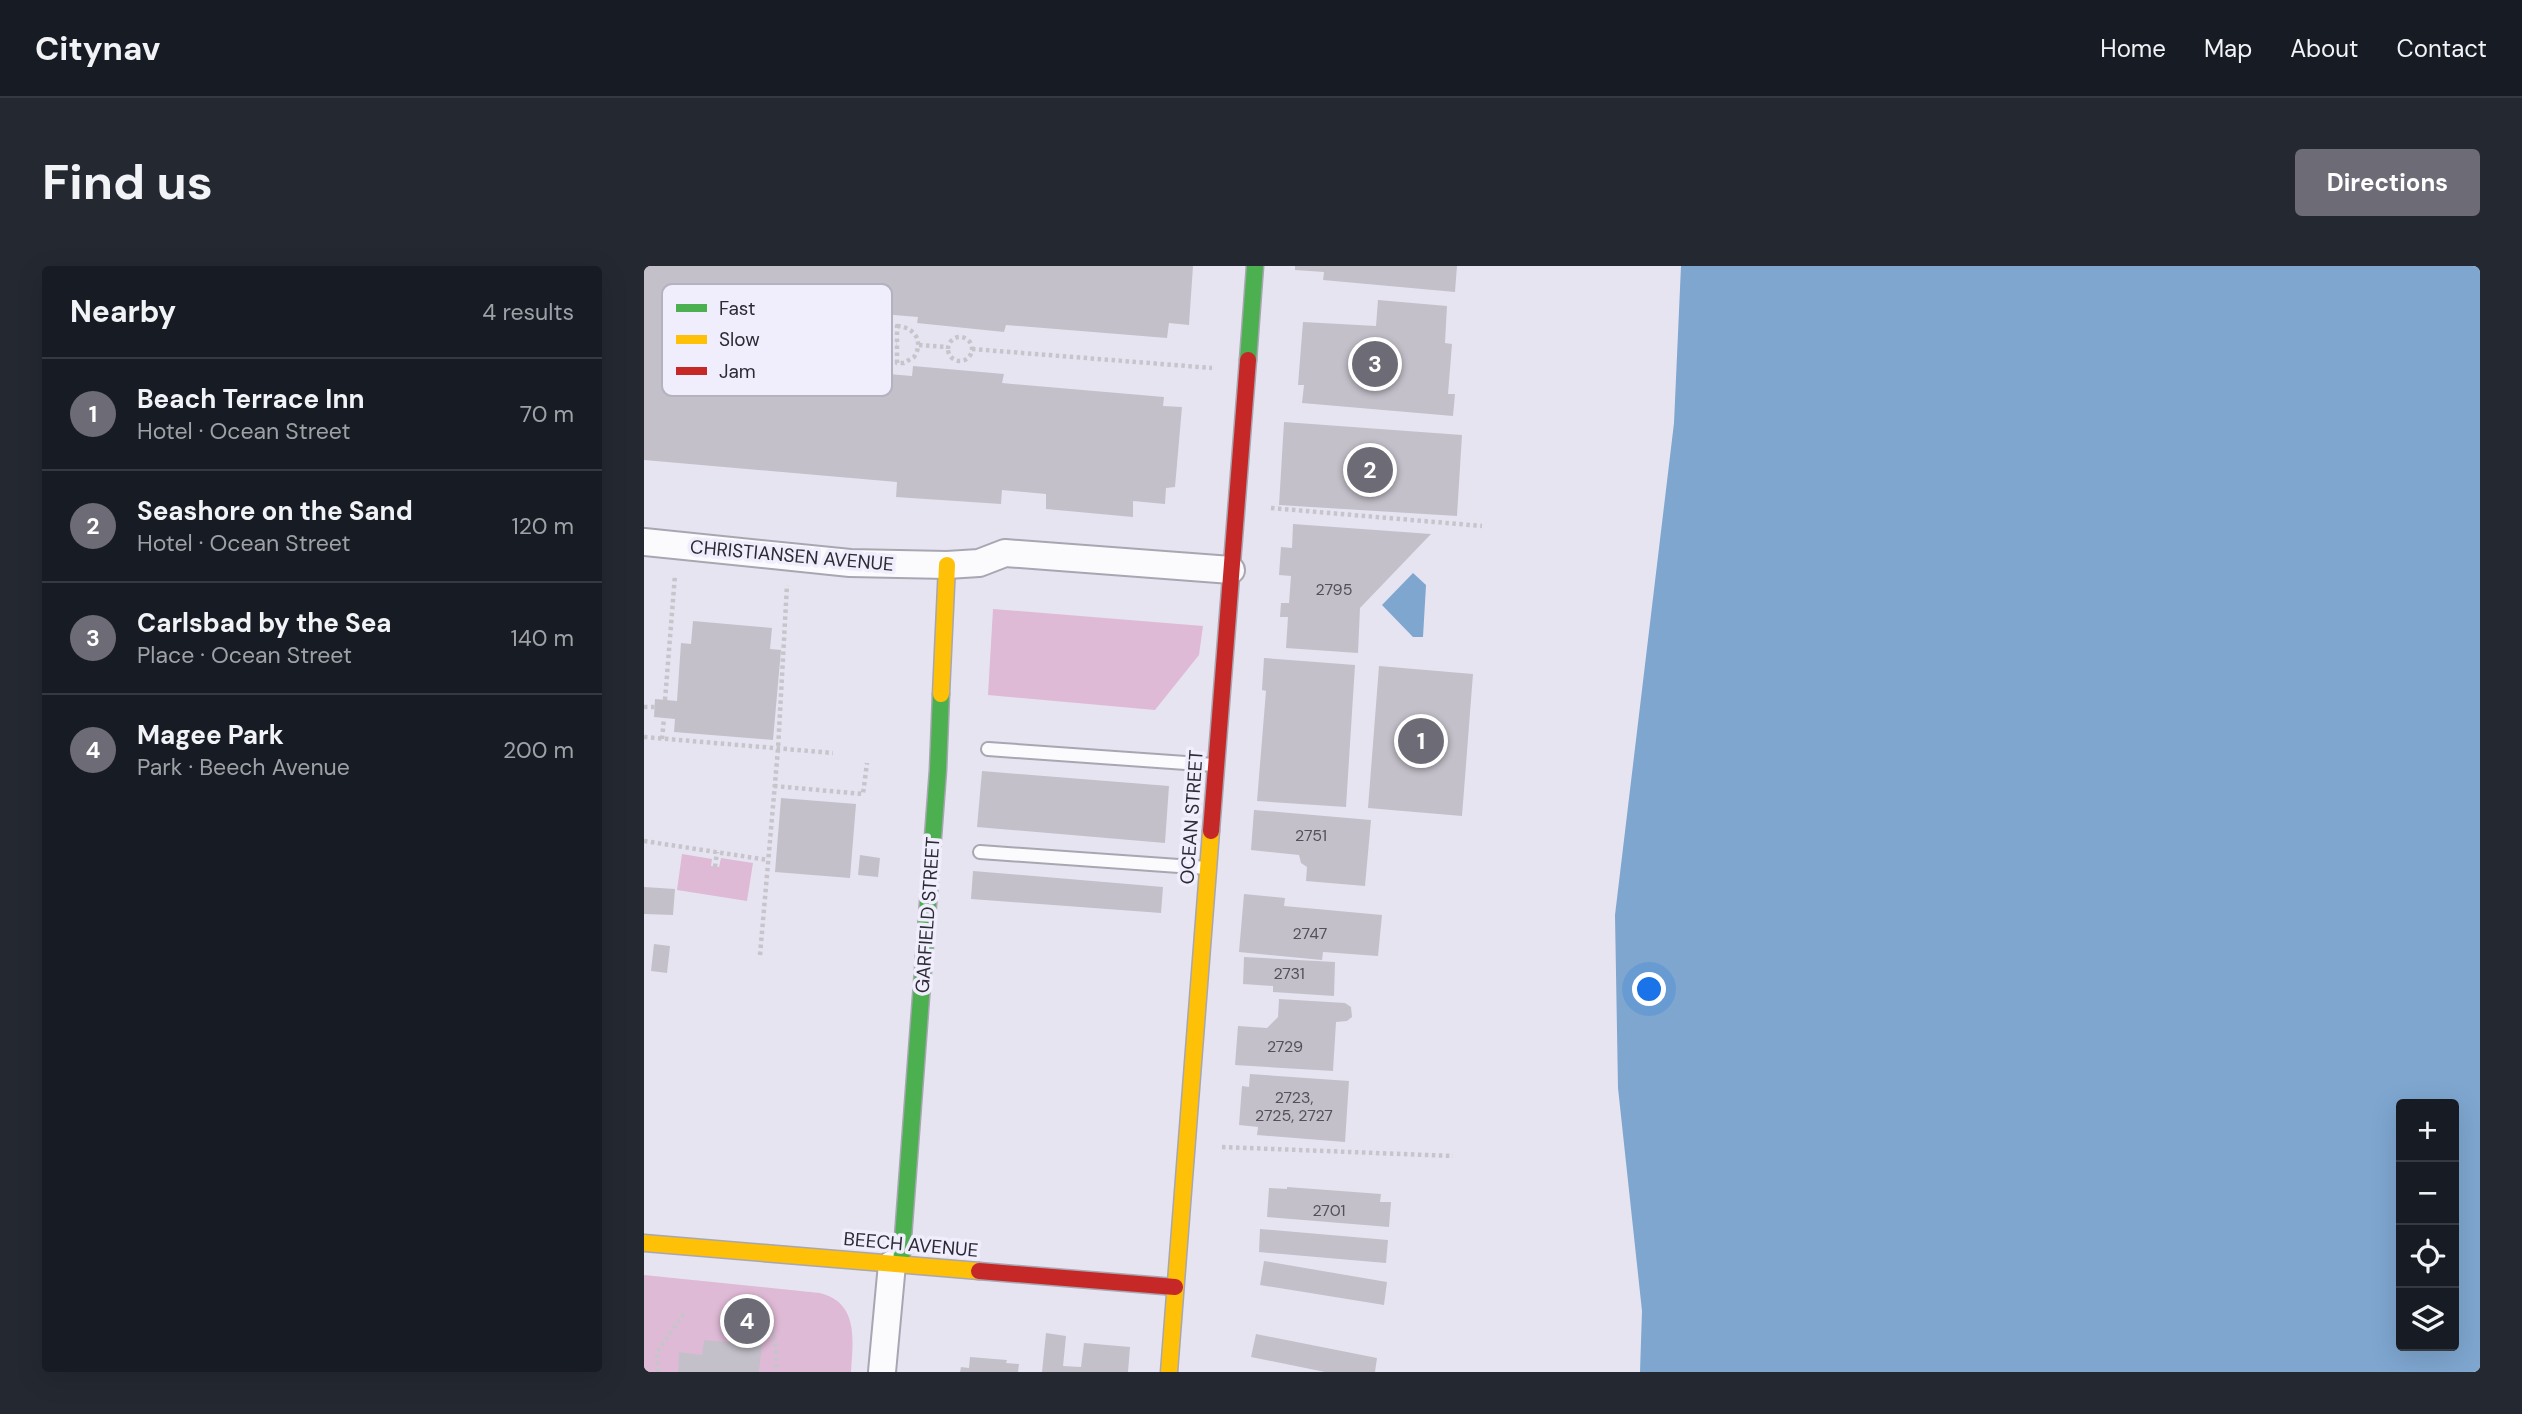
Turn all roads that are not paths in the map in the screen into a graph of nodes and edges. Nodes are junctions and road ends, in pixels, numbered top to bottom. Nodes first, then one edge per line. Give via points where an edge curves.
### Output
1 (1255, 266) edge
2 (644, 542) edge
3 (947, 565) junction
4 (1231, 570) junction
5 (988, 749) dead end
6 (1216, 765) junction
7 (980, 852) dead end
8 (1208, 868) junction
9 (644, 1243) edge
10 (897, 1264) junction
11 (1175, 1287) junction
12 (882, 1372) edge
13 (1169, 1372) edge

1 - 4 street, OCEAN STREET
2 - 3 street, CHRISTIANSEN AVENUE via 850,564
3 - 4 street, CHRISTIANSEN AVENUE via 979,563 1005,552
3 - 10 street, GARFIELD STREET via 938,770
4 - 6 street, OCEAN STREET
5 - 6 lane
6 - 8 street, OCEAN STREET
7 - 8 lane
8 - 11 street, OCEAN STREET
9 - 10 street, BEECH AVENUE
10 - 11 street, BEECH AVENUE
10 - 12 street, GARFIELD STREET
11 - 13 street, OCEAN STREET

